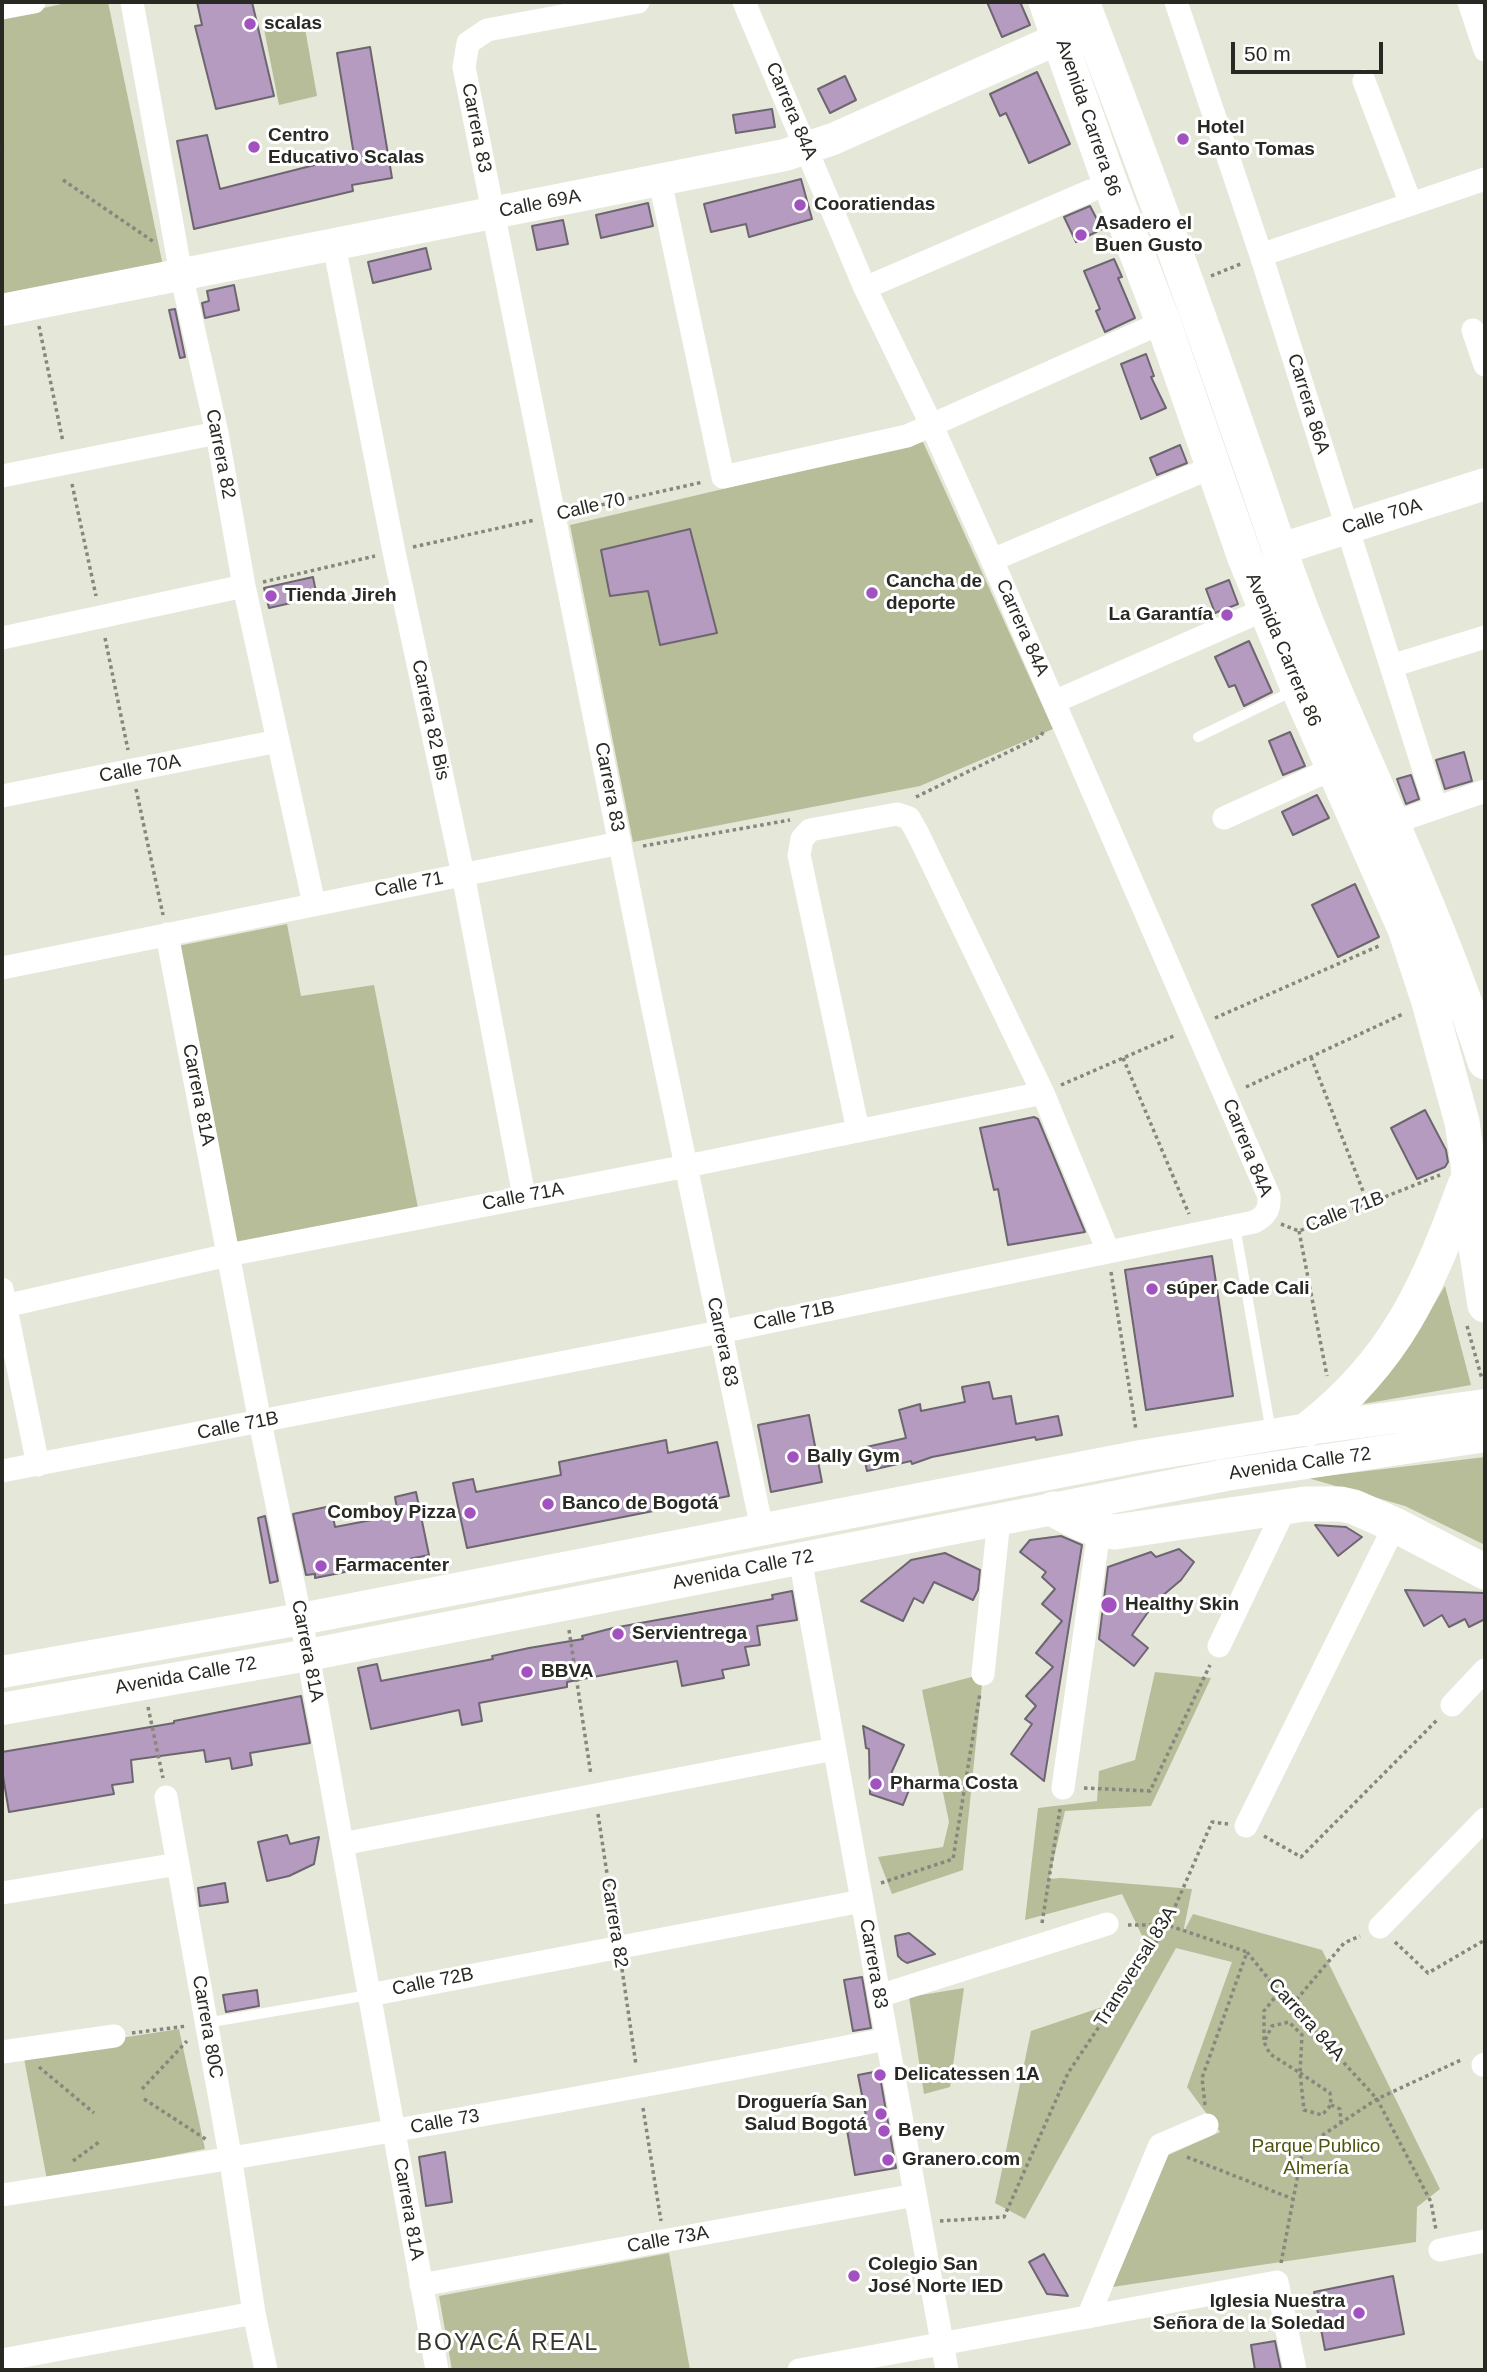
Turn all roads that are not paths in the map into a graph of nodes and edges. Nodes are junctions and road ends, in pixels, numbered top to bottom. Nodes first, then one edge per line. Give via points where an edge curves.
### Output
1 (34, 2) edge
2 (132, 2) edge
3 (638, 2) edge
4 (744, 2) edge
5 (1046, 2) edge
6 (1084, 2) edge
7 (1176, 2) edge
8 (1469, 2) edge
9 (575, 7) edge
10 (2, 8) edge
11 (1060, 38) junction
12 (1485, 50) edge
13 (1364, 82) dead end
14 (807, 148) junction
15 (1485, 179) edge
16 (660, 181) junction
17 (1090, 191) dead end
18 (1411, 204) junction
19 (493, 213) junction
20 (334, 245) junction
21 (1261, 255) junction
22 (181, 274) junction
23 (864, 288) junction
24 (2, 310) edge
25 (1163, 322) junction
26 (1473, 330) dead end
27 (1485, 365) edge
28 (932, 426) junction
29 (217, 433) junction
30 (1196, 474) dead end
31 (2, 476) edge
32 (1485, 484) edge
33 (1347, 527) junction
34 (1278, 550) junction
35 (992, 560) junction
36 (244, 586) junction
37 (1266, 609) junction
38 (1485, 637) edge
39 (2, 638) edge
40 (1391, 666) junction
41 (1298, 688) junction
42 (1054, 702) junction
43 (1198, 737) dead end
44 (278, 741) junction
45 (1334, 768) junction
46 (1485, 791) edge
47 (2, 796) edge
48 (1436, 808) junction
49 (1224, 818) dead end
50 (1393, 822) junction
51 (620, 843) junction
52 (463, 874) junction
53 (314, 904) junction
54 (167, 934) junction
55 (2, 968) edge
56 (1485, 1062) edge
57 (1043, 1094) junction
58 (858, 1130) junction
59 (688, 1166) junction
60 (1454, 1175) junction
61 (524, 1196) junction
62 (1262, 1218) joint
63 (1235, 1226) junction
64 (1108, 1251) junction
65 (228, 1255) junction
66 (3, 1298) edge
67 (1485, 1305) edge
68 (720, 1332) junction
69 (1485, 1405) edge
70 (260, 1422) junction
71 (1308, 1429) junction
72 (1271, 1435) junction
73 (1485, 1436) edge
74 (38, 1465) junction
75 (2, 1471) edge
76 (1286, 1506) junction
77 (1053, 1509) junction
78 (999, 1519) junction
79 (1395, 1525) junction
80 (762, 1530) junction
81 (1100, 1531) junction
82 (800, 1558) junction
83 (1485, 1572) edge
84 (301, 1619) junction
85 (1219, 1646) road end
86 (308, 1655) junction
87 (1485, 1670) edge
88 (2, 1672) edge
89 (984, 1674) road end
90 (1452, 1705) road end
91 (2, 1709) edge
92 (834, 1749) junction
93 (1063, 1788) road end
94 (166, 1797) road end
95 (1485, 1819) edge
96 (1246, 1826) road end
97 (342, 1844) junction
98 (178, 1864) junction
99 (2, 1894) edge
100 (861, 1895) junction
101 (1107, 1924) road end
102 (1380, 1927) road end
103 (369, 1995) junction
104 (879, 1996) junction
105 (206, 2023) junction
106 (114, 2036) road end
107 (887, 2039) junction
108 (10, 2051) edge
109 (1207, 2125) road end
110 (394, 2131) junction
111 (230, 2157) junction
112 (915, 2194) junction
113 (2, 2196) edge
114 (1485, 2241) edge
115 (1440, 2250) road end
116 (421, 2284) junction
117 (254, 2313) junction
118 (1088, 2317) junction
119 (942, 2344) junction
120 (2, 2360) edge
121 (266, 2370) edge
122 (436, 2370) edge
123 (799, 2370) edge
124 (947, 2370) edge
125 (1296, 2370) edge

1 - 10 street
2 - 22 street, Carrera 82
3 - 9 street
4 - 14 street, Carrera 84A
5 - 11 main road, Avenida Carrera 86
6 - 34 main road, Avenida Carrera 86
7 - 21 street, Carrera 86A
8 - 12 street
9 - 19 street, Carrera 83 via 486,30 468,43 464,67
11 - 14 main road, Calle 69A
11 - 25 main road, Avenida Carrera 86
13 - 18 street
14 - 16 main road, Calle 69A
14 - 23 street, Carrera 84A
15 - 18 street
16 - 19 main road, Calle 69A
16 - 28 street via 723,477 907,436
17 - 23 street
18 - 21 street
19 - 20 main road, Calle 69A
19 - 51 street, Carrera 83
20 - 22 main road, Calle 69A
20 - 52 street, Carrera 82 Bis
21 - 33 street, Carrera 86A
22 - 24 main road, Calle 69A
22 - 29 street, Carrera 82
23 - 28 street, Carrera 84A
25 - 28 street
25 - 37 main road, Avenida Carrera 86
26 - 27 street
28 - 35 street, Carrera 84A
29 - 31 street
29 - 36 street, Carrera 82
30 - 35 street
32 - 33 main road, Calle 70A
33 - 34 main road, Calle 70A
33 - 40 street, Carrera 86A
34 - 50 main road, Avenida Carrera 86
35 - 42 street, Carrera 84A
36 - 39 street
36 - 44 street, Carrera 82
37 - 41 main road, Avenida Carrera 86
37 - 42 street
38 - 40 street
40 - 48 street, Carrera 86A
41 - 43 lane
41 - 45 main road, Avenida Carrera 86
42 - 62 street, Carrera 84A via 1269,1196
44 - 47 street, Calle 70A
44 - 53 street, Carrera 82
45 - 49 street
45 - 60 main road, Avenida Carrera 86 via 1405,929 1456,1099 1466,1146
46 - 48 street
48 - 50 street
50 - 56 main road, Avenida Carrera 86 via 1457,978
51 - 52 street, Calle 71
51 - 59 street, Carrera 83
52 - 53 street, Calle 71
52 - 61 street, Carrera 82 Bis
53 - 54 street, Calle 71
54 - 55 street, Calle 71
54 - 65 street, Carrera 81A
57 - 58 street, Calle 71A
57 - 58 street via 903,816 806,835 799,855
57 - 64 street
58 - 59 street, Calle 71A
59 - 61 street, Calle 71A
59 - 68 street, Carrera 83
60 - 67 main road, Avenida Carrera 86
60 - 71 main road via 1434,1265 1423,1289 1370,1372
61 - 65 street, Calle 71A
62 - 63 street, Calle 71B
63 - 64 street, Calle 71B
63 - 72 lane
64 - 68 street, Calle 71B
65 - 66 street, Calle 71A
65 - 70 street, Carrera 81A
66 - 74 street
68 - 70 street, Calle 71B
68 - 80 street, Carrera 83
69 - 71 main road, Avenida Calle 72
70 - 74 street, Calle 71B
70 - 84 street, Carrera 81A
71 - 72 main road, Avenida Calle 72
72 - 80 main road, Avenida Calle 72
73 - 77 main road, Avenida Calle 72 via 1226,1475
74 - 75 street, Calle 71B
76 - 79 main road via 1341,1504
76 - 81 main road via 1128,1531
76 - 85 street
77 - 78 main road, Avenida Calle 72
77 - 81 main road
78 - 82 main road, Avenida Calle 72
78 - 89 street
79 - 83 main road
79 - 96 street
80 - 84 main road, Avenida Calle 72
81 - 93 street
82 - 86 main road, Avenida Calle 72
82 - 92 street, Carrera 83
84 - 86 street, Carrera 81A
84 - 88 main road, Avenida Calle 72
86 - 91 main road, Avenida Calle 72
86 - 97 street, Carrera 81A
87 - 90 street
92 - 97 street
92 - 100 street, Carrera 83
94 - 98 street, Carrera 80C
95 - 102 street
97 - 103 street, Carrera 81A
98 - 99 street
98 - 105 street, Carrera 80C
100 - 103 street, Calle 72B
100 - 104 street, Carrera 83
101 - 104 street
103 - 105 lane, Calle 72B
103 - 110 street, Carrera 81A
104 - 107 street, Carrera 83
105 - 111 street, Carrera 80C
106 - 108 street
107 - 110 street, Calle 73
107 - 112 street, Carrera 83
109 - 118 street via 1160,2146
110 - 111 street, Calle 73
110 - 116 street, Carrera 81A
111 - 113 street, Calle 73
111 - 117 street, Carrera 80C
112 - 116 street, Calle 73A
112 - 119 street, Carrera 83
114 - 115 street
116 - 122 street, Carrera 81A
117 - 120 street
117 - 121 street, Carrera 80C
118 - 119 street
118 - 125 street via 1278,2282
119 - 123 street
119 - 124 street, Carrera 83

